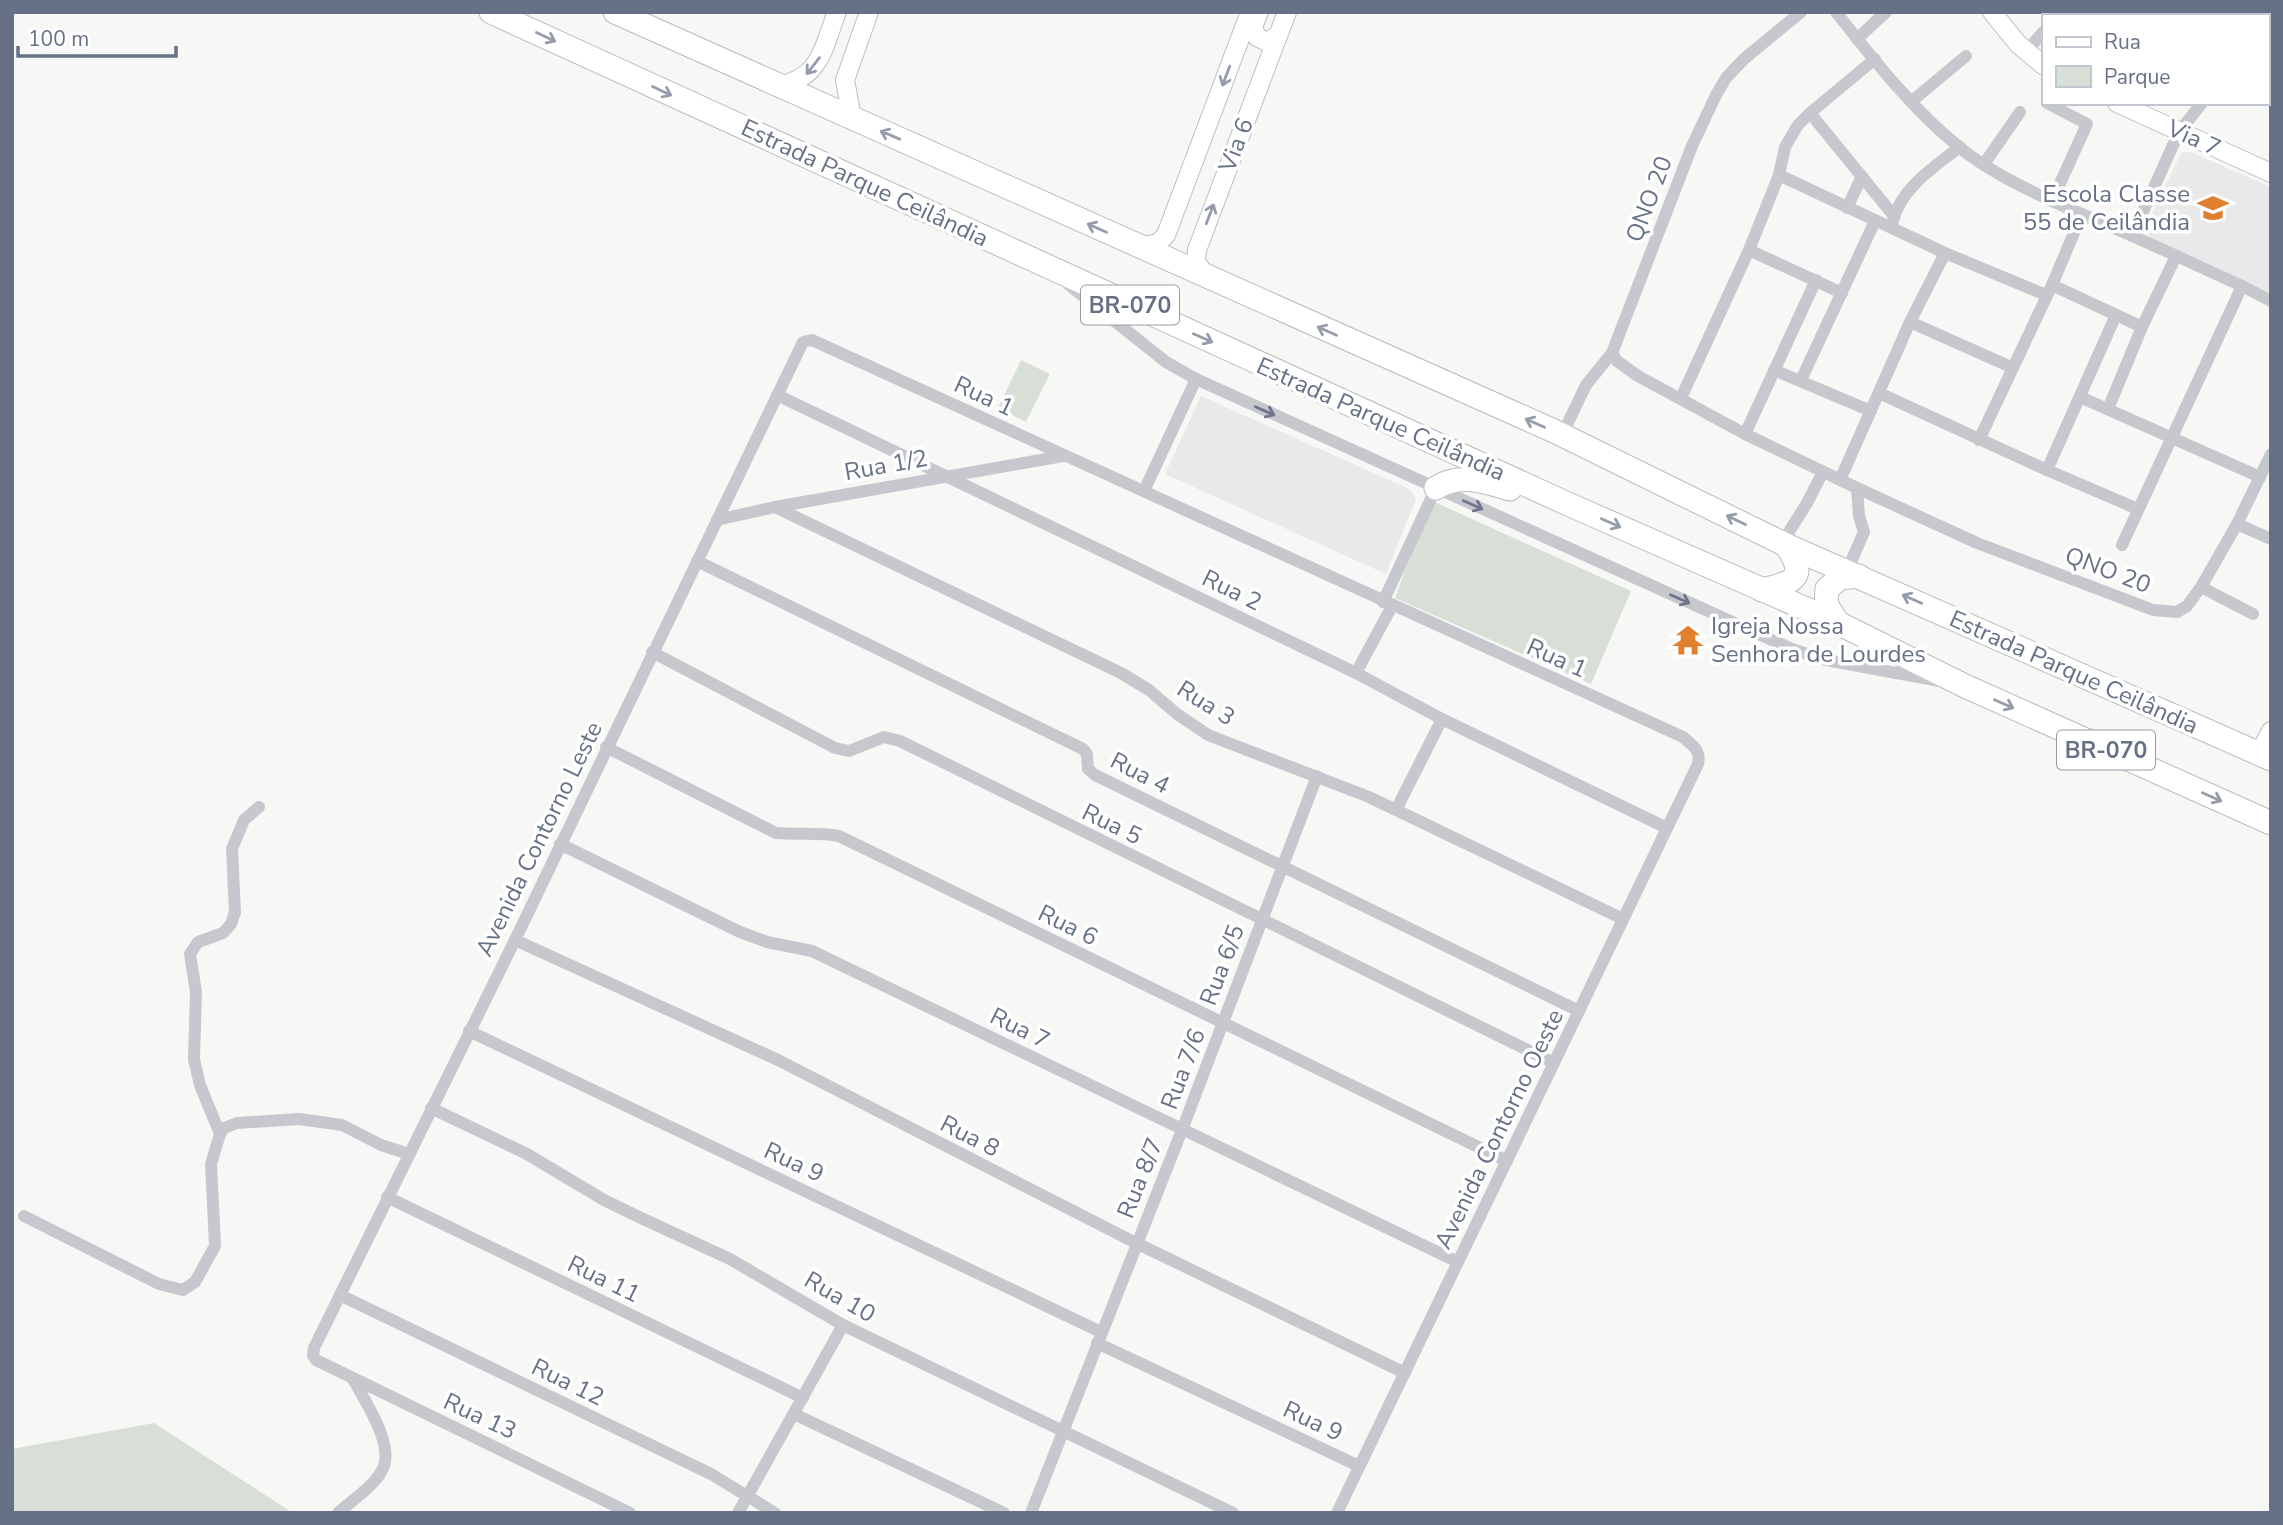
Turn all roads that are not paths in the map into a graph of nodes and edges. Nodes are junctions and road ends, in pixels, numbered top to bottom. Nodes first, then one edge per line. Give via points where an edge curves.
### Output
1 (491, 12) edge
2 (615, 12) edge
3 (837, 12) edge
4 (869, 12) edge
5 (1250, 12) edge
6 (1259, 12) edge
7 (1286, 12) edge
8 (1801, 12) edge
9 (1836, 12) edge
10 (1885, 12) edge
11 (1992, 12) edge
12 (2042, 33) edge
13 (1278, 36) junction
14 (1857, 38) junction
15 (2027, 51) junction
16 (1966, 56) dead end
17 (1875, 59) junction
18 (2042, 64) edge
19 (778, 86) junction
20 (1912, 100) junction
21 (2050, 105) edge
22 (2121, 105) edge
23 (2200, 105) edge
24 (2020, 112) dead end
25 (1810, 113) junction
26 (852, 118) junction
27 (2179, 132) junction
28 (1959, 147) junction
29 (1984, 164) junction
30 (2271, 173) edge
31 (1779, 175) junction
32 (1862, 176) junction
33 (2052, 201) junction
34 (1847, 208) junction
35 (2082, 214) junction
36 (1875, 220) junction
37 (1893, 222) junction
38 (2132, 236) junction
39 (1139, 247) junction
40 (1749, 250) junction
41 (1945, 253) junction
42 (2176, 256) junction
43 (1046, 267) junction
44 (1206, 277) junction
45 (1816, 280) junction
46 (2242, 286) junction
47 (2049, 290) junction
48 (1842, 293) junction
49 (2271, 301) edge
50 (2116, 314) junction
51 (1910, 323) junction
52 (2142, 327) junction
53 (806, 340) joint
54 (1612, 353) junction
55 (2011, 367) junction
56 (1774, 370) junction
57 (1196, 379) junction
58 (1801, 380) junction
59 (1879, 393) junction
60 (777, 395) junction
61 (2080, 397) junction
62 (1681, 398) junction
63 (2108, 409) junction
64 (1871, 411) junction
65 (1562, 435) junction
66 (1745, 435) junction
67 (2171, 439) junction
68 (1979, 440) junction
69 (1063, 456) junction
70 (2270, 457) edge
71 (2047, 470) junction
72 (1823, 472) junction
73 (946, 476) junction
74 (2260, 477) junction
75 (1840, 480) junction
76 (1436, 488) junction
77 (1857, 488) junction
78 (1144, 491) junction
79 (1568, 504) junction
80 (775, 507) junction
81 (2138, 509) junction
82 (717, 520) junction
83 (2236, 524) junction
84 (2271, 539) edge
85 (1784, 544) junction
86 (2122, 545) dead end
87 (697, 561) junction
88 (1853, 574) junction
89 (2201, 587) junction
90 (1762, 590) junction
91 (1387, 604) junction
92 (2253, 614) dead end
93 (1838, 624) junction
94 (652, 652) junction
95 (1356, 673) junction
96 (1965, 686) junction
97 (1442, 719) junction
98 (2271, 731) edge
99 (606, 747) junction
100 (2265, 756) edge
101 (1698, 764) joint
102 (1317, 776) junction
103 (259, 807) dead end
104 (1396, 810) junction
105 (2271, 823) edge
106 (1667, 828) junction
107 (560, 844) junction
108 (1281, 866) junction
109 (1623, 919) junction
110 (1261, 921) junction
111 (514, 940) junction
112 (1579, 1011) junction
113 (1222, 1024) junction
114 (469, 1031) junction
115 (1554, 1063) junction
116 (432, 1108) junction
117 (1182, 1130) junction
118 (220, 1134) junction
119 (409, 1154) junction
120 (1507, 1161) junction
121 (387, 1198) junction
122 (24, 1216) dead end
123 (1136, 1242) junction
124 (1458, 1262) junction
125 (340, 1295) junction
126 (843, 1325) junction
127 (1099, 1337) junction
128 (313, 1356) joint
129 (1405, 1373) junction
130 (354, 1379) junction
131 (803, 1398) junction
132 (794, 1414) junction
133 (1063, 1430) junction
134 (1359, 1466) junction
135 (746, 1497) junction
136 (338, 1513) edge
137 (630, 1513) edge
138 (738, 1513) edge
139 (775, 1513) edge
140 (1004, 1513) edge
141 (1031, 1513) edge
142 (1233, 1513) edge
143 (1337, 1513) edge

1 -> 43 highway, Estrada Parque Ceilândia / BR-070
2 - 19 highway, Estrada Parque Ceilândia / BR-070
3 -> 19 main road via 812,71
4 - 26 main road via 845,80
5 -> 39 main road, Via 6 via 1166,235 1158,243
6 - 13 main road via 1253,27 1257,37 1267,42
7 - 13 main road, Via 6
8 - 54 street, QNO 20 via 1744,59 1716,95
9 - 14 street
10 - 14 street
11 - 15 main road
12 - 15 street
44 -> 13 main road, Via 6 via 1196,261 1197,250
14 - 17 street
15 - 18 main road
16 - 20 street
17 - 20 street
17 - 25 street
19 - 26 highway, Estrada Parque Ceilândia / BR-070
20 - 28 street
21 - 33 street via 2087,124
22 - 27 main road, Via 7
23 - 27 street
24 - 29 street
25 - 31 street via 1785,147
25 - 32 street
39 -> 26 highway, Estrada Parque Ceilândia / BR-070
27 - 30 main road, Via 7
27 - 38 street
28 - 29 street
28 - 37 street via 1906,194
29 - 33 street
31 - 34 street
31 - 40 street
32 - 34 street
32 - 37 street
33 - 35 street
34 - 36 street
35 - 38 street
35 - 47 street
36 - 37 street
36 - 48 street
37 - 41 street
38 - 42 street
39 - 44 highway, Estrada Parque Ceilândia / BR-070
40 - 45 street
40 - 62 street
41 - 47 street
41 - 51 street
42 - 46 street
42 - 52 street
43 - 57 street via 1167,362
43 -> 79 highway, Estrada Parque Ceilândia / BR-070
65 -> 44 highway, Estrada Parque Ceilândia / BR-070
45 - 48 street
45 - 56 street
46 - 49 street
46 - 67 street, QNO 20
47 - 50 street
47 - 55 street
48 - 58 street
50 - 52 street
50 - 61 street
51 - 55 street
51 - 59 street
52 - 63 street
53 - 60 street, Avenida Contorno Leste
53 - 69 street, Rua 1
54 - 62 street, QNO 20 via 1638,376
54 - 65 street via 1586,386
55 - 68 street
56 - 58 street
56 - 66 street
57 -> 76 street
57 - 78 street
58 - 64 street
59 - 64 street
59 - 68 street
60 - 73 street, Rua 2
60 - 82 street, Avenida Contorno Leste
61 - 63 street
61 - 71 street
62 - 66 street, QNO 20
63 - 67 street
64 - 75 street
85 -> 65 highway, Estrada Parque Ceilândia / BR-070
66 - 72 street, QNO 20
67 - 74 street
67 - 81 street, QNO 20
68 - 71 street
69 - 73 street, Rua 1/2
69 - 78 street, Rua 1
70 - 74 street, QNO 20
71 - 81 street
72 - 75 street, QNO 20
72 - 85 street
73 - 80 street, Rua 1/2
73 - 95 street, Rua 2
74 - 83 street, QNO 20
75 - 77 street, QNO 20
76 - 79 highway via 1463,478
76 - 91 street
76 -> 96 street via 1791,649
77 - 88 street via 1864,531
77 - 89 street, QNO 20 via 1977,543 2153,610 2177,612
78 - 91 street, Rua 1
79 -> 90 highway, Estrada Parque Ceilândia / BR-070
80 - 82 street, Rua 1/2
80 - 102 street, Rua 3 via 1121,673 1208,735
81 - 86 street, QNO 20
82 - 87 street, Avenida Contorno Leste
83 - 84 street
83 - 89 street, QNO 20
85 - 88 highway, Estrada Parque Ceilândia / BR-070
85 - 90 highway via 1797,561 1795,577
87 - 94 street, Avenida Contorno Leste
87 - 108 street, Rua 4 via 1083,749 1088,769 1095,775
88 - 93 highway via 1827,589 1826,604
100 -> 88 highway, Estrada Parque Ceilândia / BR-070
89 - 92 street
90 - 93 highway, Estrada Parque Ceilândia / BR-070
91 - 95 street
91 - 101 street, Rua 1 via 1683,737 1700,755
93 - 96 highway, Estrada Parque Ceilândia / BR-070
94 - 99 street, Avenida Contorno Leste
94 - 110 street, Rua 5 via 835,748 849,751 884,737 900,741
95 - 97 street, Rua 2
96 -> 105 highway, Estrada Parque Ceilândia / BR-070
97 - 104 street
97 - 106 street, Rua 2
98 - 100 main road
99 - 107 street, Avenida Contorno Leste
99 - 113 street, Rua 6 via 776,832 839,836
101 - 106 street, Avenida Contorno Oeste
102 - 104 street, Rua 3
102 - 108 street, Rua 6/5
103 - 118 street via 244,820 232,849 235,912 231,924 223,933 198,942 190,954 196,992 194,1059
104 - 109 street, Rua 3
106 - 109 street, Avenida Contorno Oeste
107 - 111 street, Avenida Contorno Leste
107 - 117 street, Rua 7 via 740,932 812,951
108 - 110 street, Rua 6/5
108 - 112 street, Rua 4
109 - 112 street, Avenida Contorno Oeste
110 - 113 street, Rua 6/5
110 - 115 street, Rua 5
111 - 114 street, Avenida Contorno Leste
111 - 123 street, Rua 8 via 778,1060
112 - 115 street, Avenida Contorno Oeste
113 - 117 street, Rua 7/6
113 - 120 street, Rua 6
114 - 116 street, Avenida Contorno Leste
114 - 127 street, Rua 9
115 - 120 street, Avenida Contorno Oeste
116 - 119 street, Avenida Contorno Leste
116 - 126 street, Rua 10 via 527,1154 628,1212 730,1259
117 - 123 street, Rua 8/7
117 - 124 street, Rua 7
118 - 119 street via 237,1123 299,1119 342,1125
118 - 122 street via 211,1164 215,1246 195,1282 183,1290 159,1284
119 - 121 street, Avenida Contorno Leste
120 - 124 street, Avenida Contorno Oeste
121 - 125 street, Avenida Contorno Leste
121 - 131 street, Rua 11
123 - 127 street, Rua 8/7
123 - 129 street, Rua 8
124 - 129 street, Avenida Contorno Oeste
125 - 128 street, Avenida Contorno Leste
125 - 135 street, Rua 12 via 710,1474
126 - 131 street
126 - 133 street, Rua 10
127 - 133 street, Rua 8/7
127 - 134 street, Rua 9
128 - 130 street, Rua 13
129 - 134 street, Avenida Contorno Oeste
130 - 136 street via 383,1435 384,1465 372,1484
130 - 137 street, Rua 13
131 - 132 street
132 - 135 street
132 - 140 street
133 - 141 street, Rua 8/7
133 - 142 street, Rua 10
134 - 143 street, Avenida Contorno Oeste
135 - 138 street
135 - 139 street, Rua 12

